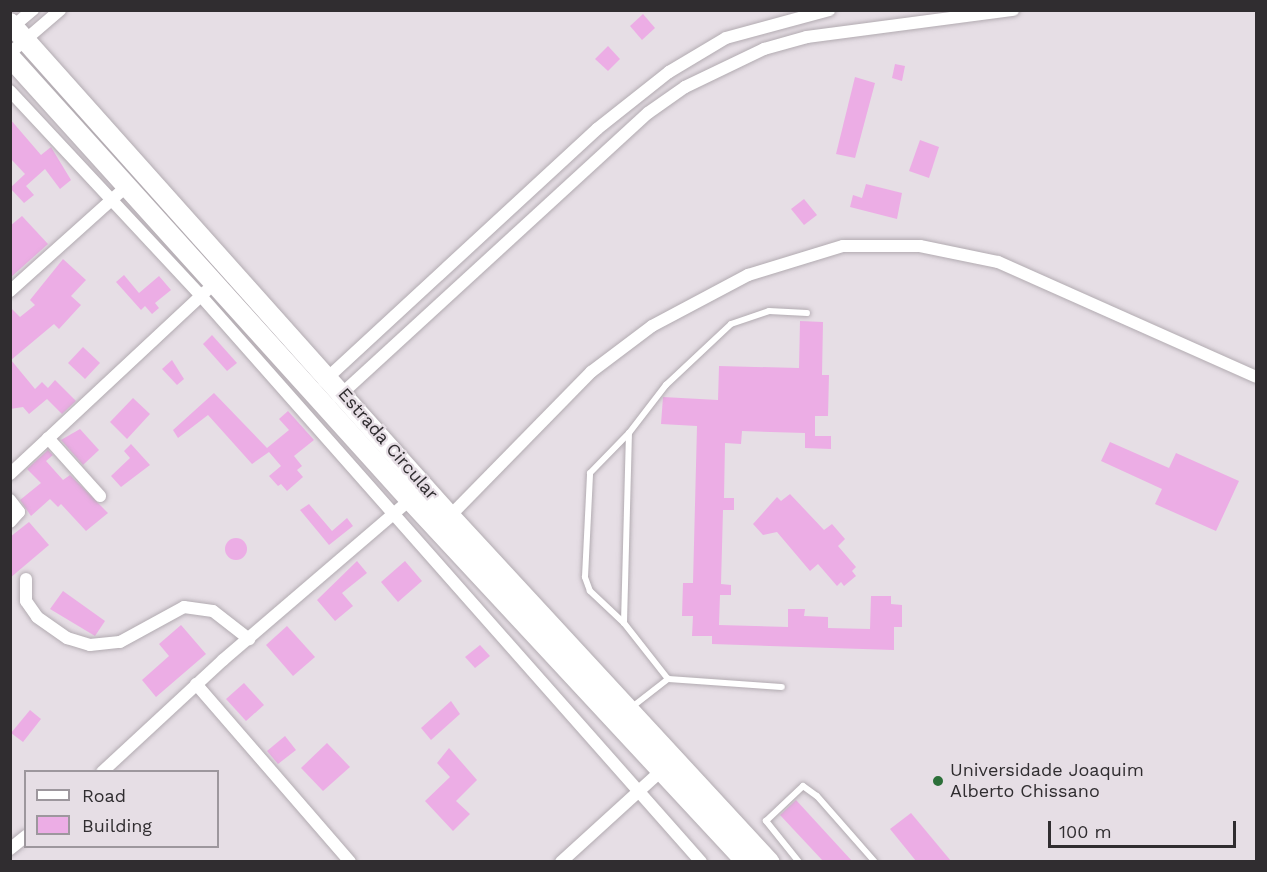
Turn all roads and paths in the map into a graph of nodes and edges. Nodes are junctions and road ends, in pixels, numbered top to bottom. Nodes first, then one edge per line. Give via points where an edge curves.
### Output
1 (33, 10) edge
2 (60, 10) edge
3 (829, 10) edge
4 (1013, 10) edge
5 (16, 30) edge
6 (10, 55) edge
7 (10, 92) edge
8 (127, 186) junction
9 (109, 199) junction
10 (216, 282) junction
11 (10, 291) edge
12 (201, 296) junction
13 (807, 313) dead end
14 (1255, 375) edge
15 (329, 377) junction
16 (344, 394) junction
17 (321, 397) junction
18 (629, 433) junction
19 (48, 438) junction
20 (10, 474) edge
21 (100, 496) dead end
22 (10, 500) edge
23 (410, 500) junction
24 (393, 514) junction
25 (450, 516) junction
26 (10, 522) edge
27 (27, 579) dead end
28 (624, 623) junction
29 (249, 639) junction
30 (668, 679) junction
31 (196, 684) junction
32 (782, 687) dead end
33 (627, 711) junction
34 (103, 770) edge
35 (662, 770) junction
36 (639, 790) junction
37 (24, 838) edge
38 (10, 849) edge
39 (350, 861) edge
40 (561, 861) edge
41 (700, 861) edge
42 (746, 861) edge
43 (769, 861) edge
44 (799, 861) edge
45 (875, 861) edge

1 - 5 street
2 - 5 street
3 - 15 street via 735,35 669,72 597,129
4 - 16 street via 807,37 764,49 685,87 648,113
5 - 6 street
5 - 15 main road, Estrada Circular
6 - 8 main road
7 - 9 street
8 - 9 street
8 - 10 main road
9 - 11 street
9 - 12 street
10 - 12 street
10 - 17 main road
12 - 19 street
12 - 24 street
13 - 18 lane via 769,311 731,324 666,386
14 - 25 street via 998,262 920,246 843,246 748,275 652,326 591,372
15 - 16 main road, Estrada Circular
15 - 17 street
16 - 17 street
16 - 25 main road, Estrada Circular
17 - 23 main road
18 - 28 lane
18 - 28 lane via 600,459 586,489 585,578 590,591
19 - 20 street
19 - 21 street
22 - 26 street via 19,512
23 - 24 street
23 - 35 main road
24 - 29 street
24 - 36 street
25 - 33 main road, Estrada Circular
27 - 29 street via 26,601 37,617 67,638 90,645 120,642 164,615 191,606 213,610
28 - 30 lane
29 - 31 street
30 - 32 lane
30 - 33 lane
31 - 34 street
31 - 39 street
33 - 43 main road, Estrada Circular
35 - 36 street
35 - 42 main road
36 - 40 street
36 - 41 street
37 - 38 street
44 - 45 lane via 766,821 803,786 817,796

